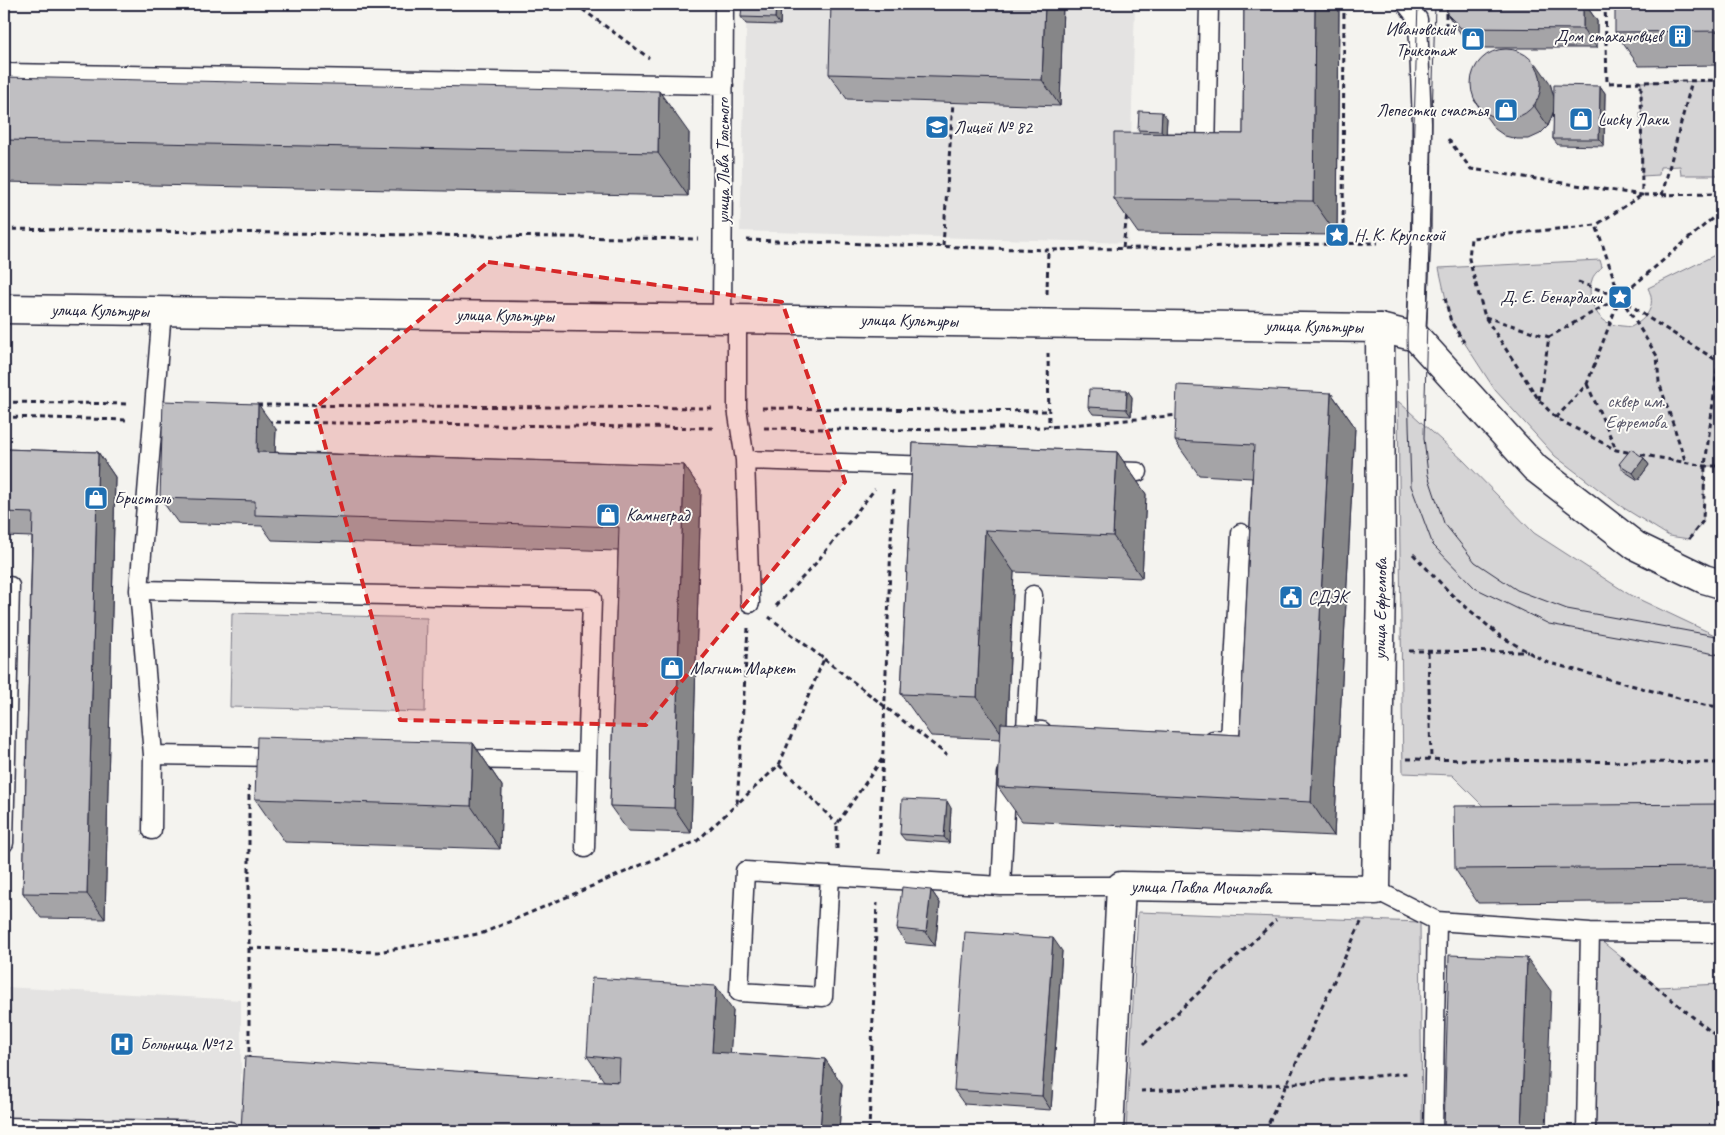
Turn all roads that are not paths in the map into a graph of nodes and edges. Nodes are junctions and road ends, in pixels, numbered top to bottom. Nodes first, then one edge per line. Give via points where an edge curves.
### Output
1 (724, 4) edge
2 (1209, 4) edge
3 (1406, 4) edge
4 (4, 73) edge
5 (724, 85) junction
6 (1189, 154) edge
7 (4, 309) edge
8 (162, 311) junction
9 (730, 318) junction
10 (1380, 328) junction
11 (1416, 337) junction
12 (745, 460) junction
13 (952, 466) edge
14 (1089, 470) edge
15 (1138, 472) dead end
16 (1240, 533) dead end
17 (1721, 584) edge
18 (4, 586) edge
19 (139, 590) junction
20 (1033, 595) dead end
21 (750, 603) road end
22 (1055, 732) edge
23 (1191, 739) edge
24 (1017, 745) junction
25 (153, 755) junction
26 (298, 757) edge
27 (448, 759) edge
28 (587, 761) junction
29 (4, 828) edge
30 (152, 830) dead end
31 (4, 843) edge
32 (585, 848) dead end
33 (830, 876) junction
34 (1001, 886) junction
35 (1122, 886) junction
36 (1376, 890) junction
37 (1438, 921) junction
38 (1590, 932) junction
39 (1721, 933) edge
40 (4, 1127) edge
41 (230, 1131) edge
42 (1109, 1131) edge
43 (1433, 1131) edge
44 (1586, 1131) edge

1 - 5 lane, улица Льва Толстого
2 - 6 lane via 1208,154
3 - 11 lane via 1418,20 1422,123
4 - 5 lane
5 - 9 lane, улица Льва Толстого via 722,240
7 - 8 main road, улица Культуры
8 - 9 main road, улица Культуры
8 - 19 lane
9 - 10 main road, улица Культуры
9 - 12 lane, улица Льва Толстого via 739,428
10 - 11 main road, улица Культуры
10 - 36 main road, улица Ефремова
11 - 17 main road via 1536,468 1636,546
12 - 13 lane
12 - 21 lane, улица Льва Толстого
14 - 15 lane
16 - 23 lane via 1230,741
18 - 29 lane via 10,586
19 - 25 lane
19 - 28 lane via 592,599
20 - 24 lane
22 - 24 lane
24 - 34 lane
25 - 26 lane
25 - 30 lane
27 - 28 lane
28 - 32 lane
29 - 31 lane
33 - 33 lane via 745,871 739,992 823,996
33 - 34 lane
34 - 35 lane
35 - 36 main road, улица Павла Мочалова
35 - 42 main road, улица Павла Мочалова
36 - 37 lane
37 - 38 lane
37 - 43 lane
38 - 39 lane
38 - 44 lane
40 - 41 lane

